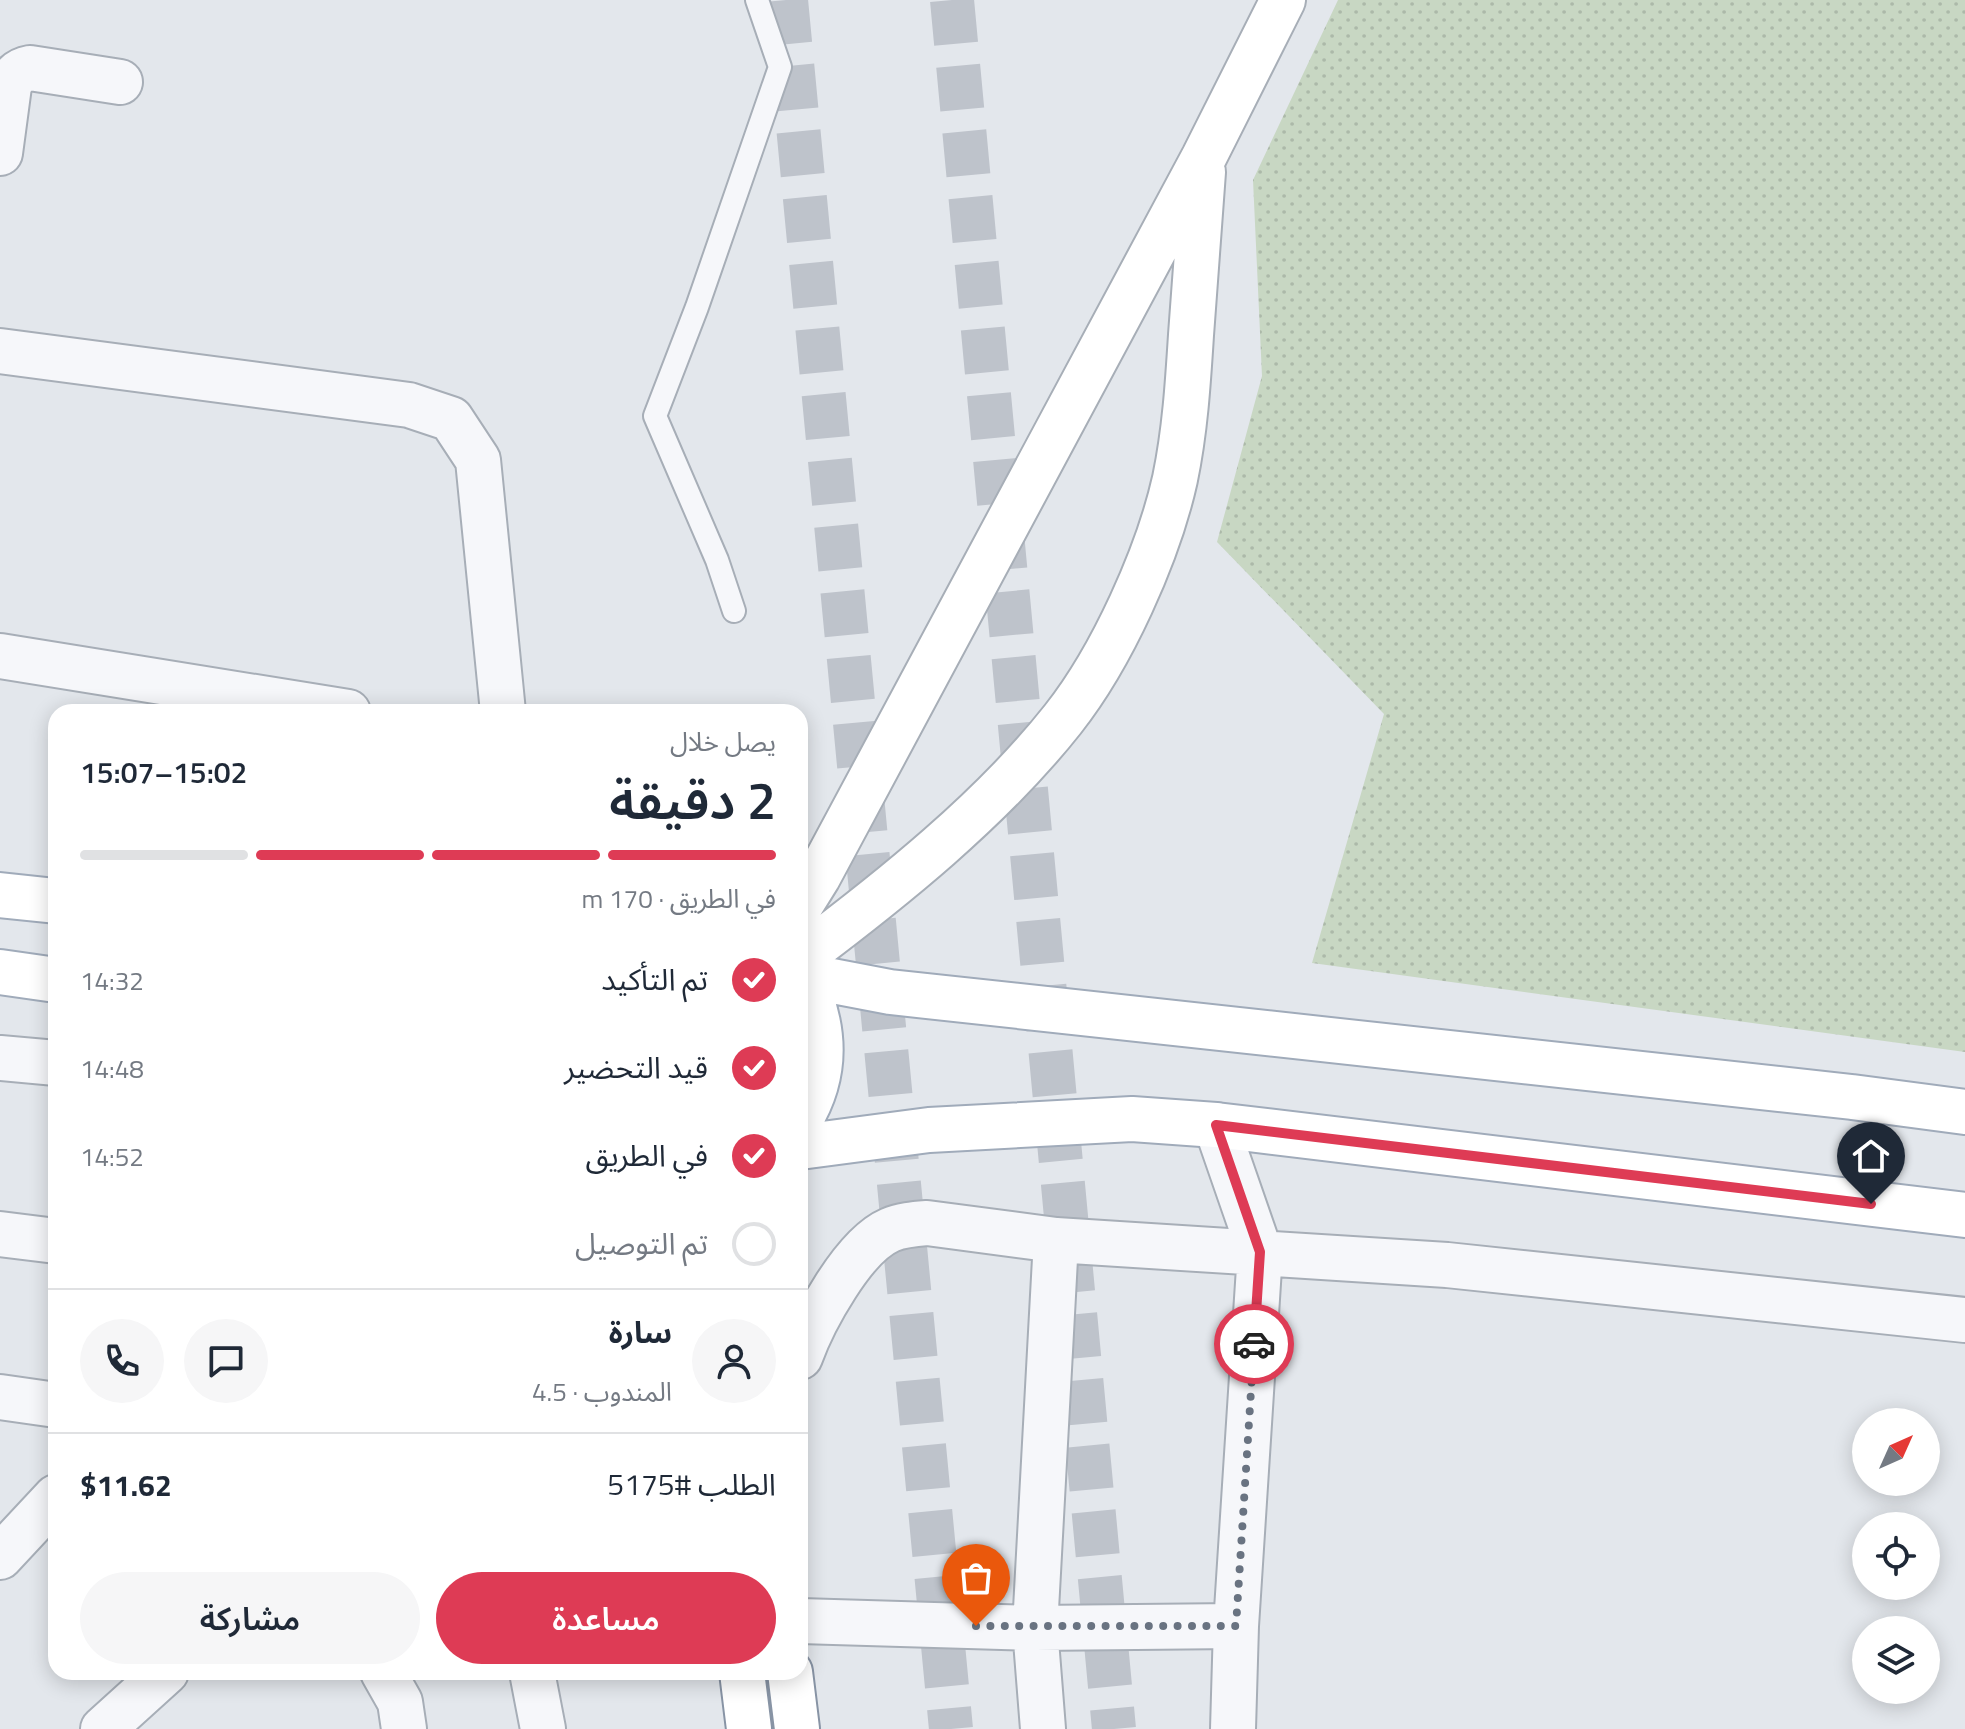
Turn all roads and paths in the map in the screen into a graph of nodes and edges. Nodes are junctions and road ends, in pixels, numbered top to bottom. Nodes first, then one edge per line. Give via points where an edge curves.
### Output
1 (757, 0) edge
2 (1283, 0) edge
3 (120, 82) dead end
4 (0, 153) edge
5 (1204, 157) junction
6 (0, 351) edge
7 (734, 611) dead end
8 (0, 656) edge
9 (298, 704) edge
10 (502, 704) edge
11 (808, 893) edge
12 (0, 895) edge
13 (48, 900) edge
14 (808, 962) edge
15 (808, 971) edge
16 (0, 972) edge
17 (48, 979) edge
18 (808, 989) edge
19 (0, 1058) edge
20 (48, 1062) edge
21 (808, 1108) edge
22 (1965, 1112) edge
23 (1216, 1125) junction
24 (808, 1146) edge
25 (1965, 1215) edge
26 (0, 1234) edge
27 (48, 1240) edge
28 (1056, 1240) junction
29 (1260, 1252) junction
30 (1965, 1320) edge
31 (808, 1341) edge
32 (0, 1397) edge
33 (48, 1404) edge
34 (48, 1506) edge
35 (0, 1557) edge
36 (808, 1621) edge
37 (1236, 1626) junction
38 (1035, 1628) junction
39 (388, 1680) edge
40 (534, 1680) edge
41 (743, 1680) edge
42 (791, 1680) edge
43 (147, 1700) edge
44 (103, 1729) edge
45 (404, 1729) edge
46 (543, 1729) edge
47 (749, 1729) edge
48 (797, 1729) edge
49 (1043, 1729) edge
50 (1233, 1729) edge

1 - 7 lane via 780,67 655,416
2 - 5 main road
3 - 4 street via 23,69 9,86
5 - 11 main road
5 - 14 main road via 1185,421 1174,481 1129,608 1093,675 1036,751
6 - 10 street via 409,405 451,419 478,460
8 - 9 street
12 - 13 main road
15 - 22 main road via 890,992
16 - 17 main road
18 - 21 main road via 819,1016 822,1061
19 - 20 street
23 - 24 main road via 1103,1120 929,1130
23 - 25 main road
23 - 29 street
26 - 27 street
28 - 29 street
28 - 31 street via 927,1223 887,1231 835,1286
28 - 38 street
29 - 30 street via 1447,1265
29 - 37 street
32 - 33 street
34 - 35 street
36 - 38 street
37 - 38 street
37 - 50 street
38 - 49 street
39 - 45 street via 400,1702
40 - 46 street
41 - 47 main road
42 - 48 main road
43 - 44 street

